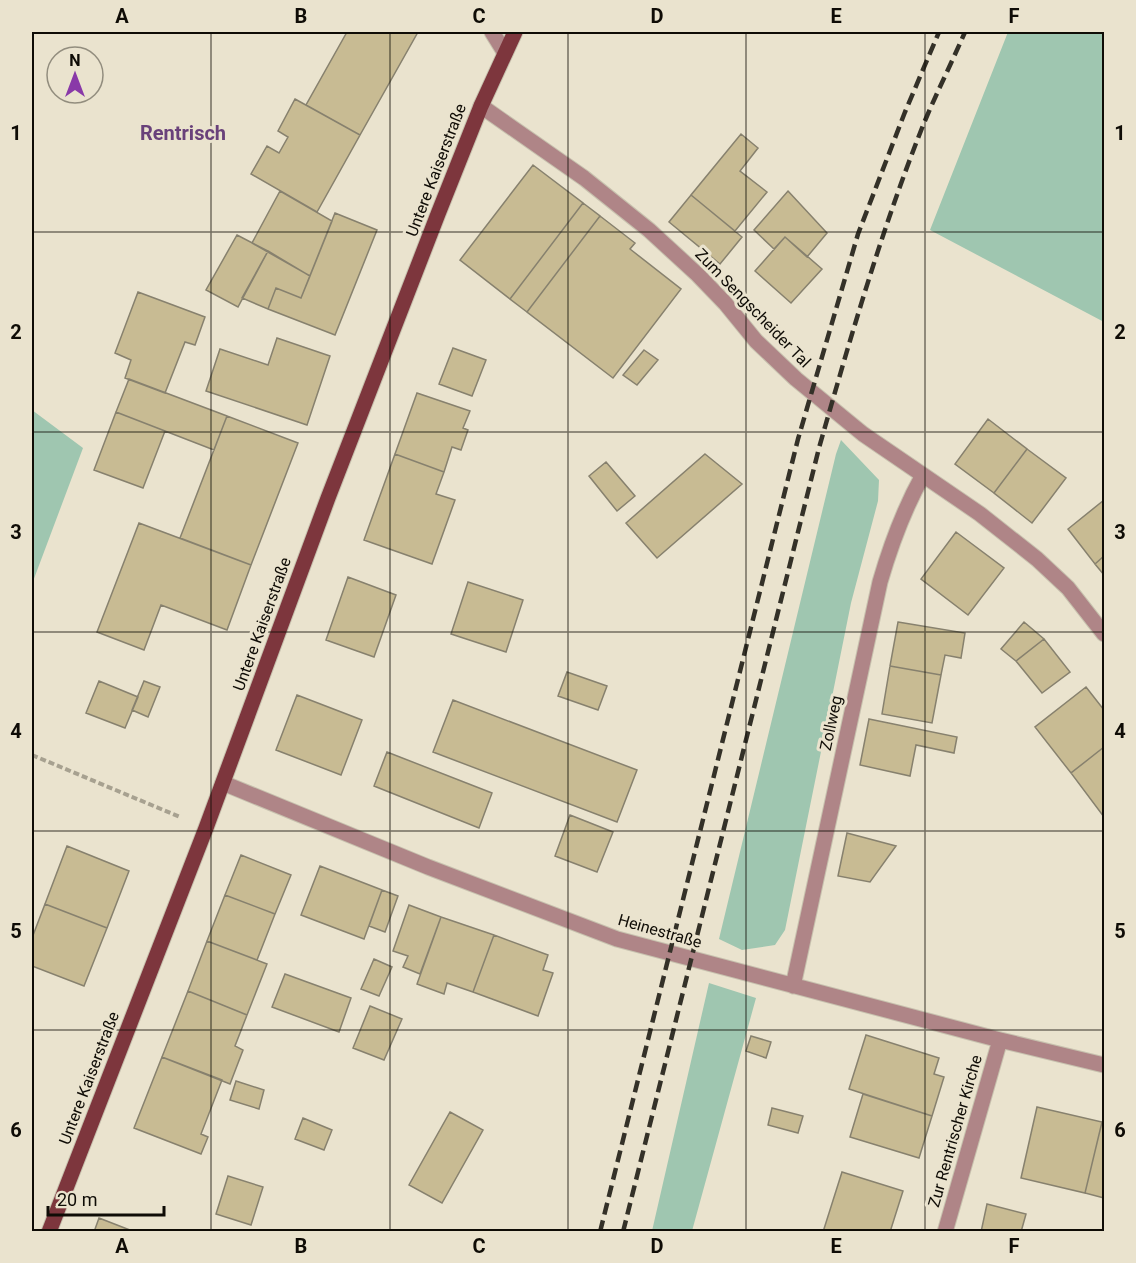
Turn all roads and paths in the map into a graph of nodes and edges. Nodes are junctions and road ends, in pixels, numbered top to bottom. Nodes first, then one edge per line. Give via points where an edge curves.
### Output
1 (492, 32) edge
2 (515, 32) edge
3 (505, 52) junction
4 (481, 106) junction
5 (923, 475) junction
6 (1104, 634) edge
7 (32, 755) edge
8 (223, 783) junction
9 (206, 828) junction
10 (793, 986) junction
11 (1000, 1040) junction
12 (1104, 1065) edge
13 (49, 1232) edge
14 (945, 1232) edge

1 - 3 street
2 - 3 main road, Untere Kaiserstraße
3 - 4 main road, Untere Kaiserstraße
4 - 5 street, Zum Sengscheider Tal via 584,178 649,230 712,289 756,341 796,379 863,434
4 - 8 main road, Untere Kaiserstraße via 328,498
5 - 6 street, Zum Sengscheider Tal via 1037,559 1068,588
5 - 10 street, Zollweg via 893,538 880,582
7 - 9 path
8 - 9 main road, Untere Kaiserstraße
8 - 10 street, Heinestraße via 617,939
9 - 13 main road, Untere Kaiserstraße
10 - 11 street, Heinestraße
11 - 12 street, Heinestraße
11 - 14 street, Zur Rentrischer Kirche

